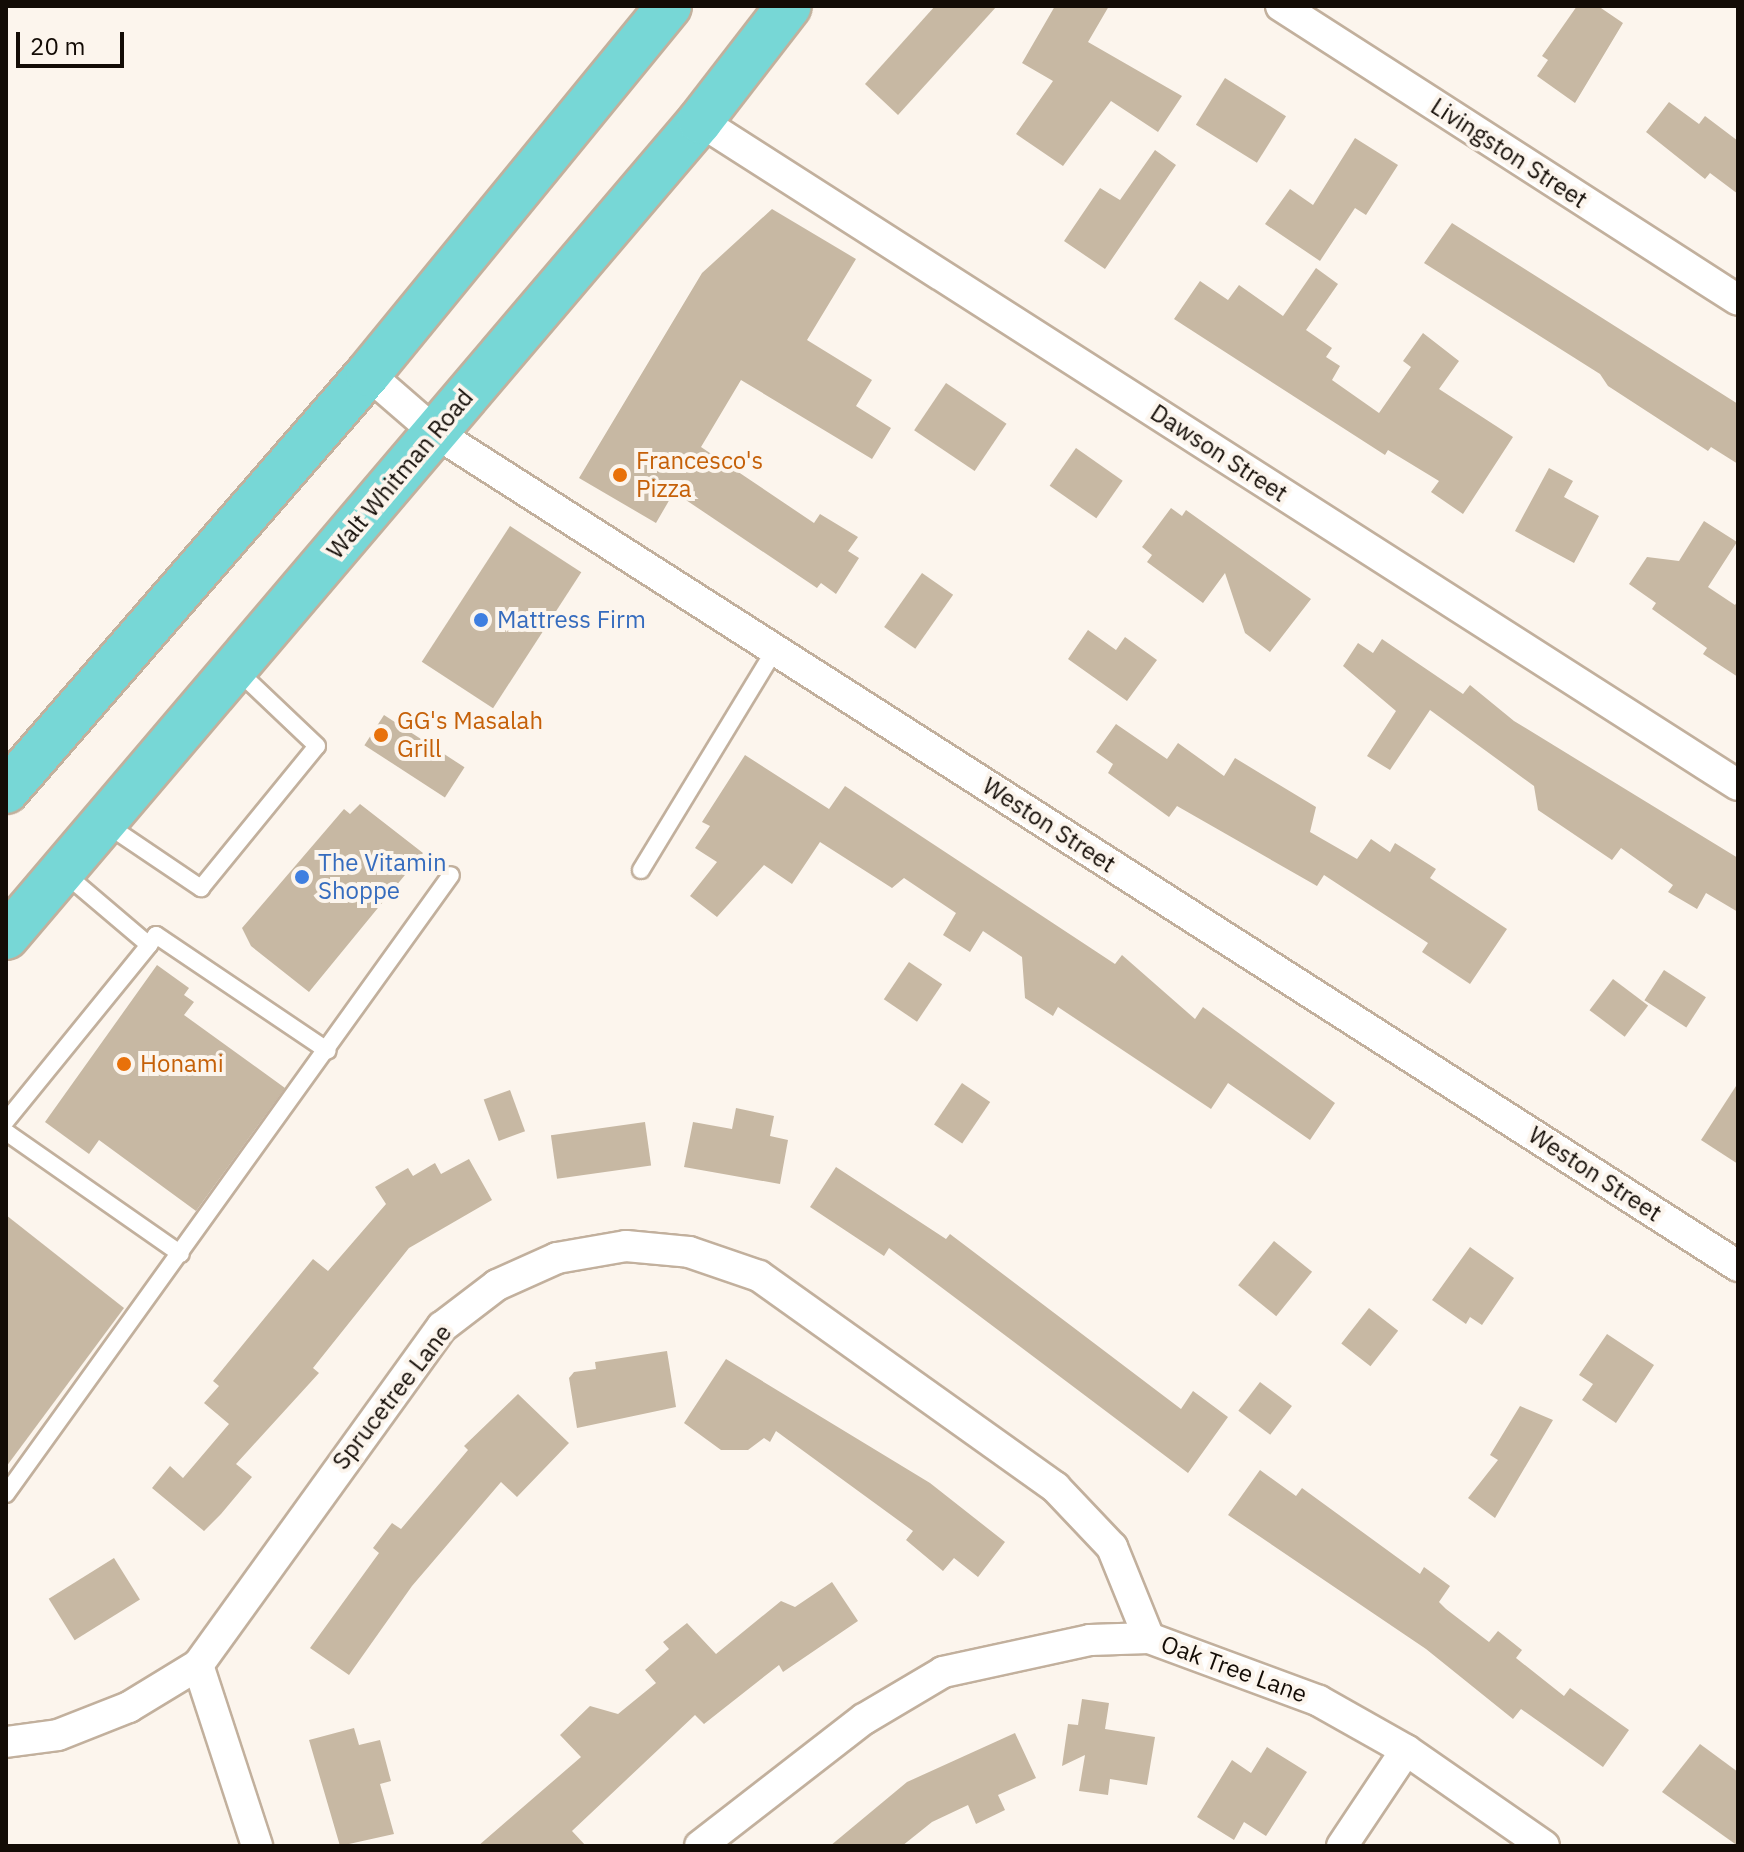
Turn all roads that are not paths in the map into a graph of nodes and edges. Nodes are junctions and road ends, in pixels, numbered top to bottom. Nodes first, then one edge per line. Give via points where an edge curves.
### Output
1 (669, 6) edge
2 (789, 6) edge
3 (1281, 6) edge
4 (700, 121) junction
5 (1738, 300) edge
6 (368, 374) junction
7 (436, 433) junction
8 (775, 650) junction
9 (236, 668) junction
10 (1738, 785) edge
11 (6, 791) edge
12 (105, 823) junction
13 (641, 870) dead end
14 (63, 872) junction
15 (451, 875) dead end
16 (18, 917) edge
17 (149, 945) junction
18 (328, 1051) junction
19 (6, 1121) edge
20 (6, 1132) edge
21 (181, 1254) junction
22 (1738, 1266) edge
23 (6, 1494) edge
24 (1149, 1638) junction
25 (198, 1665) junction
26 (6, 1742) edge
27 (1406, 1750) junction
28 (257, 1846) edge
29 (700, 1846) edge
30 (1342, 1846) edge
31 (1544, 1846) edge

1 - 6 main road
2 - 4 main road, Walt Whitman Road
3 - 5 street, Livingston Street
4 - 7 main road, Walt Whitman Road
4 - 10 street, Dawson Street
6 - 7 street, Weston Street
6 - 11 main road
7 - 8 street, Weston Street
7 - 9 main road, Walt Whitman Road
8 - 13 lane
8 - 22 street, Weston Street
9 - 12 main road, Walt Whitman Road
9 - 12 lane via 317,746 201,888
12 - 14 main road, Walt Whitman Road
14 - 16 main road, Walt Whitman Road
14 - 17 lane
15 - 18 lane
17 - 18 lane via 156,935
17 - 19 lane
18 - 21 lane
20 - 21 lane
21 - 23 lane
24 - 25 street, Sprucetree Lane via 1112,1547 1055,1487 759,1276 689,1252 626,1246 557,1258 497,1285 442,1327
24 - 27 street, Oak Tree Lane via 1319,1701
24 - 29 street, Oak Tree Lane via 1090,1640 943,1672 864,1719
25 - 26 street, Sprucetree Lane via 129,1707 58,1735
25 - 28 street
27 - 30 street
27 - 31 street, Oak Tree Lane

